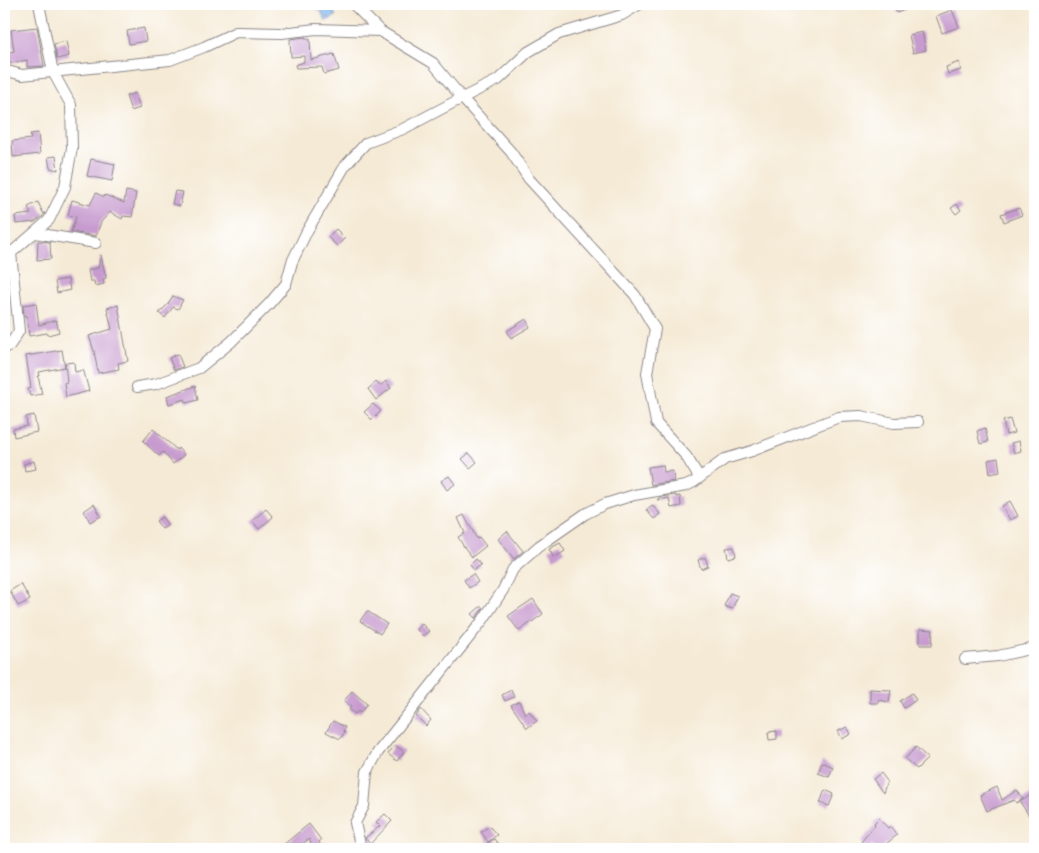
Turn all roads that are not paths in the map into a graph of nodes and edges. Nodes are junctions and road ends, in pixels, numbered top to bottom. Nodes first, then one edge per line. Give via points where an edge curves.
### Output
1 (39, 4) edge
2 (353, 4) edge
3 (640, 4) edge
4 (380, 32) junction
5 (4, 70) edge
6 (53, 72) junction
7 (462, 98) junction
8 (35, 233) junction
9 (96, 242) dead end
10 (4, 348) edge
11 (137, 387) dead end
12 (918, 422) dead end
13 (699, 477) junction
14 (1035, 648) edge
15 (966, 659) dead end
16 (361, 849) edge

1 - 6 street
2 - 4 street
3 - 7 street via 622,16 560,34 528,52 498,80
4 - 6 street via 316,29 282,33 236,32 170,60
4 - 7 street via 433,63
5 - 6 street via 22,74
6 - 8 street via 71,105 72,148 65,187 49,220
7 - 11 street via 403,129 366,143 345,166 307,231 292,262 286,284 268,304 231,342 199,368 156,384
7 - 13 street via 511,152 529,179 635,295 655,329 647,373 656,423 686,456
8 - 9 street
8 - 10 street via 12,253 19,331 10,345
12 - 13 street via 894,423 861,416 839,417 725,459
13 - 16 street via 686,486 605,504 565,527 513,569 483,620 374,758 367,772 364,806 355,823
14 - 15 street

